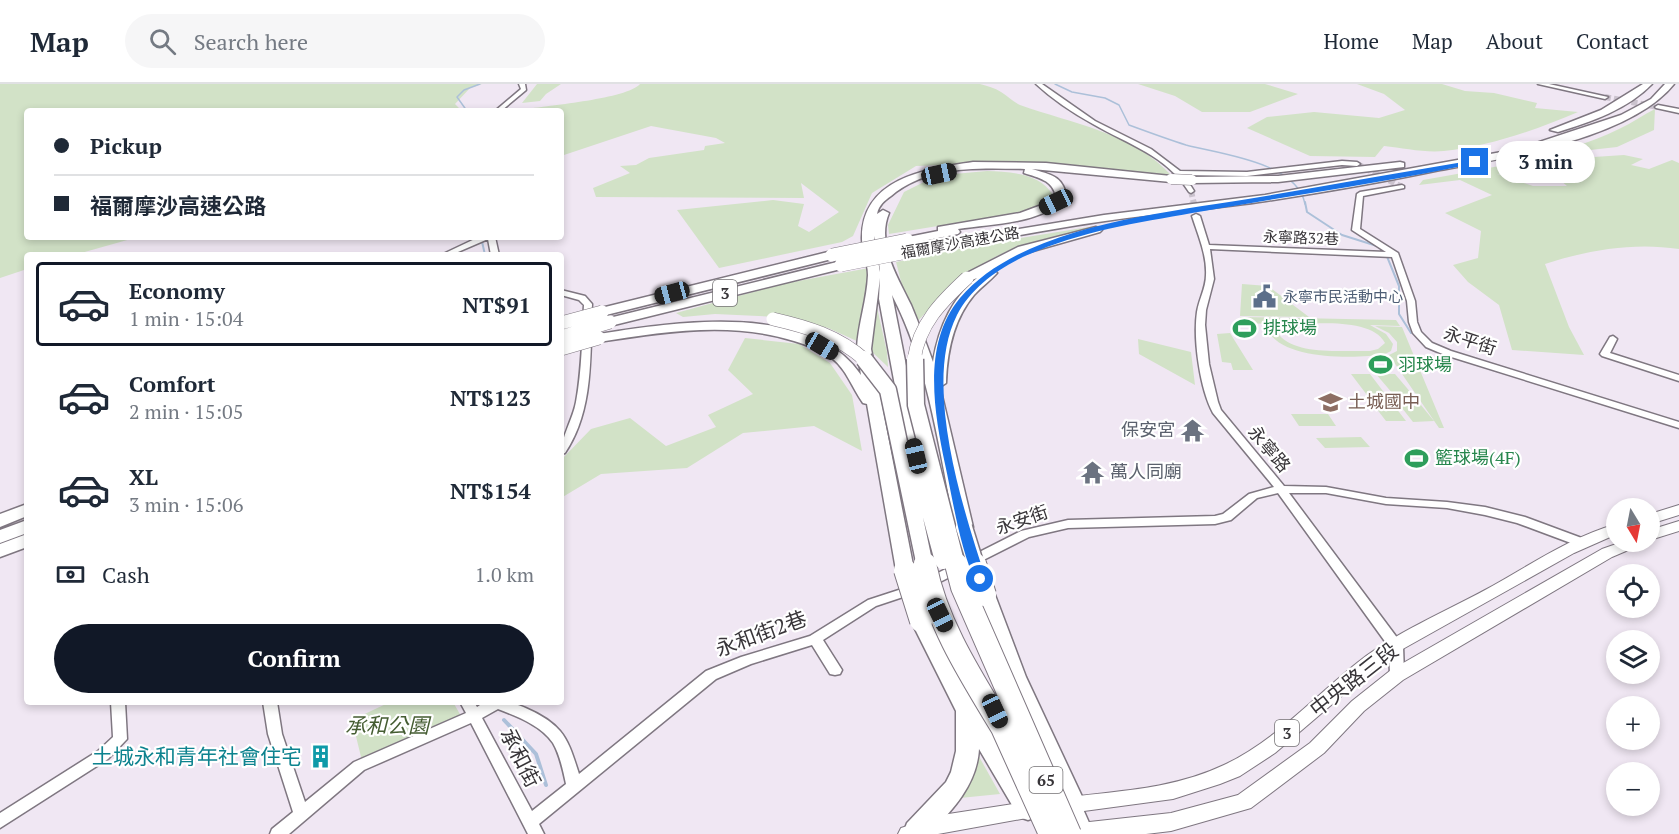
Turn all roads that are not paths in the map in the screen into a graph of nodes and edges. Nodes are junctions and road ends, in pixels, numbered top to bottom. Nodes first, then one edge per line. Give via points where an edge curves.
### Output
1 (522, 84) edge
2 (1039, 84) edge
3 (1541, 84) edge
4 (1648, 84) edge
5 (1670, 84) edge
6 (1605, 97) tunnel mouth
7 (1658, 107) tunnel mouth
8 (502, 108) edge
9 (1679, 111) edge
10 (1528, 139) dead end
11 (1510, 143) dead end
12 (1357, 164) tunnel mouth
13 (1183, 180) junction
14 (1289, 181) junction
15 (1402, 187) dead end
16 (1265, 198) junction
17 (1196, 216) tunnel mouth
18 (1077, 234) junction
19 (476, 240) edge
20 (907, 240) junction
21 (1206, 247) junction
22 (451, 252) edge
23 (1395, 255) junction
24 (836, 260) junction
25 (880, 272) junction
26 (564, 293) edge
27 (606, 317) junction
28 (564, 323) edge
29 (564, 336) edge
30 (599, 338) junction
31 (1613, 339) dead end
32 (564, 349) edge
33 (1679, 378) edge
34 (876, 416) junction
35 (939, 417) junction
36 (1679, 425) edge
37 (564, 447) edge
38 (1281, 489) junction
39 (1679, 510) edge
40 (24, 511) edge
41 (1660, 516) edge
42 (0, 521) edge
43 (1679, 526) edge
44 (24, 527) edge
45 (1660, 533) edge
46 (1606, 534) edge
47 (0, 537) edge
48 (24, 541) edge
49 (1583, 543) junction
50 (0, 551) edge
51 (1612, 552) edge
52 (951, 570) joint
53 (815, 639) junction
54 (1396, 646) junction
55 (835, 670) dead end
56 (1397, 675) junction
57 (118, 705) edge
58 (270, 705) edge
59 (503, 705) edge
60 (471, 709) edge
61 (967, 711) junction
62 (1013, 729) junction
63 (575, 787) junction
64 (1074, 805) junction
65 (1028, 810) junction
66 (301, 814) junction
67 (0, 821) edge
68 (533, 828) edge
69 (912, 833) edge
70 (278, 834) edge
71 (1040, 834) edge
72 (1050, 834) edge
73 (1060, 834) edge
74 (1070, 834) edge
75 (1086, 834) edge

1 - 8 street via 521,94
2 - 13 street via 1074,110 1160,158
3 - 6 street
4 - 10 highway via 1606,111
5 - 16 highway, 福爾摩沙高速公路 / 3 via 1654,101 1624,117 1553,143 1464,164
7 - 9 street
11 - 14 highway, 福爾摩沙高速公路 / 3 via 1457,156
12 - 13 street
13 - 14 highway
13 - 25 highway via 1005,164 947,169 913,178 884,195 872,210 868,239
14 - 20 highway, 福爾摩沙高速公路 / 3
15 - 23 street via 1360,194 1356,230
16 - 18 highway
16 - 24 highway, 福爾摩沙高速公路 / 3, bridge via 1104,218
17 - 21 street, 永寧路
18 - 35 highway via 1011,260 987,275 962,300 946,334 939,365
18 - 62 highway, bridge via 1022,250 968,278 939,303 921,331 915,356 915,393 950,543
19 - 22 street
20 - 24 highway, 福爾摩沙高速公路 / 3, bridge
20 - 25 highway via 945,228 1042,209 1062,197 1062,190 1039,174 988,168 939,174 907,186 887,204 880,220
21 - 23 street, 永寧路32巷
21 - 38 street, 永寧路 via 1210,278 1201,313 1212,400 1216,411
23 - 36 street, 永平街 via 1411,301 1413,322 1429,345
24 - 27 highway, 福爾摩沙高速公路 / 3
25 - 34 highway via 865,329 864,349
25 - 35 highway via 912,324 928,365
25 - 62 highway, bridge via 924,524 944,598
26 - 37 street via 588,304 583,384 574,433
27 - 28 highway, 福爾摩沙高速公路 / 3, bridge
27 - 29 highway, 福爾摩沙高速公路 / 3, bridge
30 - 32 highway, bridge
30 - 34 highway via 709,326 772,330 822,346 839,357 856,375
30 - 62 highway, bridge via 688,318 731,316 773,319 821,333 860,353 888,390 930,590 957,652
31 - 33 street via 1605,354
34 - 61 highway, bridge via 905,570 921,621
35 - 64 highway, bridge via 964,527 985,595 1015,677
38 - 49 street, 永安街 via 1326,490 1386,501 1485,511
38 - 52 street, 永安街 via 1253,496 1227,517 1215,520 1068,524 1025,534
38 - 54 street, 永寧路
39 - 41 main road
40 - 42 highway
43 - 45 main road
44 - 47 highway
46 - 49 main road, 中央路三段 / 3
48 - 50 highway
49 - 54 main road, 中央路三段 / 3
51 - 56 main road, 中央路三段 / 3
52 - 53 street, 永和街2巷 via 872,603
53 - 55 street
53 - 63 street, 永和街2巷 via 711,675
54 - 56 street
54 - 64 main road, 中央路三段 / 3 via 1366,665 1271,747 1232,770 1167,792
56 - 75 main road, 中央路三段 / 3 via 1358,706 1317,748 1244,802 1171,822
57 - 67 street via 120,739 103,755
58 - 66 street via 275,734
59 - 63 street via 530,717 556,736
60 - 66 street via 359,766
60 - 68 street, 承和街
61 - 65 highway
61 - 69 highway via 968,747 963,773
62 - 72 highway, 65, bridge
62 - 74 highway, 65, bridge
63 - 68 street, 永和街2巷
64 - 65 main road, 中央路三段 / 3
64 - 75 street
65 - 69 main road, 中央路三段 / 3
65 - 71 street
66 - 70 street
73 - 75 main road, 中央路三段 / 3

